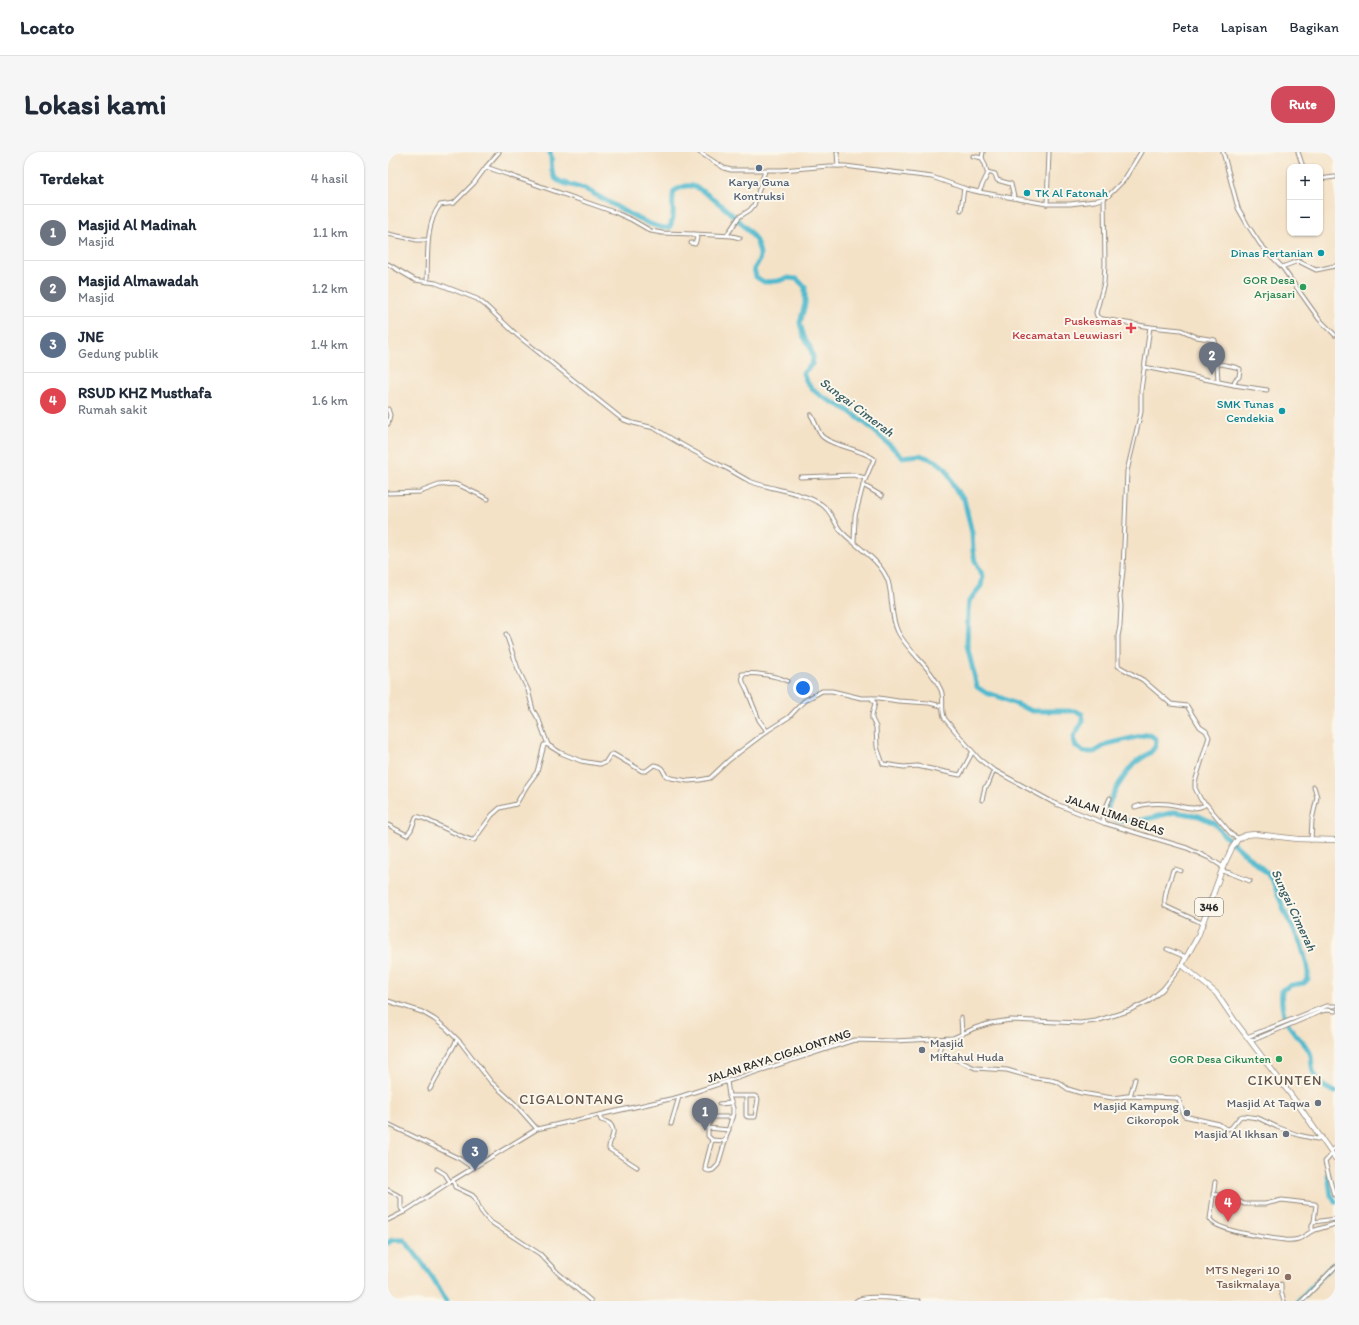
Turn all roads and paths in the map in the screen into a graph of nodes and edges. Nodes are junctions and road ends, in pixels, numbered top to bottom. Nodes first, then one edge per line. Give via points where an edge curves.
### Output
1 (499, 152) edge
2 (699, 152) edge
3 (837, 152) edge
4 (983, 152) edge
5 (1049, 152) edge
6 (1141, 152) edge
7 (1228, 152) edge
8 (1298, 152) edge
9 (1224, 153) edge
10 (973, 156) dead end
11 (982, 158) junction
12 (1302, 164) edge
13 (838, 166) junction
14 (486, 167) junction
15 (765, 171) junction
16 (988, 173) junction
17 (1335, 176) edge
18 (1323, 178) edge
19 (964, 188) junction
20 (979, 192) junction
21 (1014, 197) junction
22 (1104, 198) junction
23 (1047, 204) junction
24 (961, 210) dead end
25 (388, 234) edge
26 (694, 234) junction
27 (727, 235) junction
28 (740, 238) dead end
29 (428, 240) junction
30 (691, 243) dead end
31 (388, 265) edge
32 (1335, 266) edge
33 (1282, 267) junction
34 (427, 282) junction
35 (1150, 327) junction
36 (1335, 335) edge
37 (1217, 363) junction
38 (1144, 367) junction
39 (1218, 382) junction
40 (1234, 385) junction
41 (1267, 390) dead end
42 (388, 409) edge
43 (811, 415) dead end
44 (388, 424) edge
45 (800, 477) dead end
46 (864, 480) junction
47 (863, 485) junction
48 (388, 493) edge
49 (882, 496) dead end
50 (488, 499) dead end
51 (854, 542) junction
52 (506, 634) dead end
53 (787, 681) dead end
54 (872, 698) junction
55 (942, 706) junction
56 (767, 731) junction
57 (548, 744) junction
58 (972, 753) junction
59 (994, 770) junction
60 (1314, 787) dead end
61 (1110, 798) dead end
62 (982, 800) dead end
63 (1206, 804) junction
64 (1135, 807) dead end
65 (1104, 822) junction
66 (388, 824) edge
67 (1239, 839) junction
68 (1311, 840) junction
69 (1335, 840) edge
70 (1223, 869) junction
71 (1181, 871) dead end
72 (1250, 881) dead end
73 (1204, 924) junction
74 (1167, 949) dead end
75 (1186, 957) junction
76 (1182, 965) junction
77 (388, 1001) edge
78 (1335, 1006) edge
79 (1335, 1011) edge
80 (961, 1017) dead end
81 (1288, 1020) junction
82 (1290, 1024) junction
83 (962, 1035) junction
84 (1247, 1036) junction
85 (943, 1039) junction
86 (457, 1040) junction
87 (1251, 1041) junction
88 (1135, 1079) dead end
89 (727, 1081) junction
90 (430, 1089) dead end
91 (729, 1096) junction
92 (746, 1096) junction
93 (1130, 1096) junction
94 (679, 1097) junction
95 (731, 1103) junction
96 (719, 1104) dead end
97 (599, 1115) junction
98 (732, 1118) junction
99 (388, 1124) edge
100 (671, 1124) dead end
101 (708, 1128) junction
102 (537, 1129) junction
103 (729, 1130) junction
104 (1322, 1138) junction
105 (712, 1140) junction
106 (726, 1141) junction
107 (1333, 1153) edge
108 (637, 1167) dead end
109 (473, 1168) junction
110 (437, 1169) dead end
111 (451, 1181) junction
112 (1215, 1182) dead end
113 (388, 1190) edge
114 (1213, 1194) junction
115 (1334, 1195) dead end
116 (404, 1212) junction
117 (1335, 1219) edge
118 (388, 1220) edge
119 (1324, 1221) junction
120 (1314, 1222) junction
121 (1335, 1224) edge
122 (1325, 1227) junction
123 (1312, 1230) junction
124 (1335, 1267) edge
125 (1281, 1284) dead end
126 (591, 1301) edge
127 (856, 1301) edge
128 (916, 1301) edge
129 (919, 1301) edge
130 (1284, 1301) edge
131 (1302, 1301) edge

1 - 14 street
2 - 15 street via 728,170
3 - 13 street
4 - 11 street
5 - 23 street
6 - 22 street via 1120,185
7 - 9 street
8 - 12 street
9 - 33 street via 1240,213 1258,241
10 - 11 street
11 - 16 street
13 - 15 street
13 - 19 street via 927,176
14 - 26 street via 614,212 651,231
14 - 29 street via 454,203 440,204 436,209
15 - 27 street via 754,205 740,217
16 - 20 street
16 - 21 street via 994,174 997,180 1012,184
17 - 18 street
19 - 20 street
19 - 24 street
20 - 21 street
21 - 23 street
22 - 23 street via 1083,203
22 - 35 street via 1104,284 1097,316
25 - 29 street
26 - 27 street
26 - 30 street via 696,241 694,244
27 - 28 street
29 - 34 street
31 - 34 street, JALAN LIMA BELAS via 415,280
32 - 33 street via 1316,270 1298,261
33 - 36 street via 1319,319
34 - 51 street, JALAN LIMA BELAS via 440,284 481,302 622,420 654,428 748,480 823,505 840,530
35 - 37 street via 1181,330 1197,337 1215,340
35 - 38 street
37 - 39 street
37 - 40 street via 1240,369
38 - 39 street
38 - 63 street via 1141,412 1127,471 1118,666 1143,680 1171,704 1187,706 1200,727 1208,734 1208,742 1195,784 1200,798
39 - 40 street
40 - 41 street
42 - 44 street
43 - 46 street via 825,439 874,459
45 - 46 street via 854,475 863,477
46 - 47 street
47 - 49 street
47 - 51 street via 854,516
48 - 50 street via 420,492 439,485 454,484
51 - 55 street, JALAN LIMA BELAS via 879,566 888,581 892,613 898,631 932,674 941,690
52 - 57 street
53 - 56 street via 782,678 742,674 759,720
54 - 55 street
54 - 56 street via 822,691 804,701 789,717
54 - 58 street via 875,703 872,719 883,764 917,766 960,775
55 - 58 street, JALAN LIMA BELAS via 945,719
56 - 57 street via 710,778 700,780 669,778 657,765 642,771 615,754 610,755 605,763 588,762 561,753
57 - 66 street via 542,748 537,772 516,804 500,808 476,838 472,840 419,816 406,834
58 - 59 street, JALAN LIMA BELAS
59 - 62 street via 988,786 984,788
59 - 65 street, JALAN LIMA BELAS via 1056,804
60 - 68 street via 1317,797
61 - 65 street via 1103,814
63 - 64 street via 1192,808 1164,804
63 - 67 street via 1232,835
65 - 70 street, JALAN LIMA BELAS via 1187,848 1209,858
67 - 68 main road, 346 via 1249,834 1261,834
67 - 70 main road, 346
68 - 69 main road, 346
70 - 72 street, JALAN LIMA BELAS
70 - 73 main road, 346
71 - 73 street via 1174,870 1164,902 1166,906
73 - 75 main road, 346
74 - 75 street
75 - 76 main road, 346
76 - 83 street, JALAN RAYA CIGALONTANG via 1163,989 1149,1001 1108,1018 1080,1024 1002,1020
76 - 84 main road via 1216,993
77 - 86 street via 422,1012 446,1028
78 - 81 street via 1326,1006
79 - 82 street via 1326,1010
80 - 83 street
81 - 82 street
81 - 84 street
82 - 87 street
83 - 85 street, JALAN RAYA CIGALONTANG
84 - 87 main road
85 - 89 street, JALAN RAYA CIGALONTANG via 894,1042 854,1040
85 - 93 street via 940,1053 975,1068 1007,1070 1051,1080 1081,1093 1113,1098
86 - 90 street
86 - 102 street via 491,1082
87 - 104 main road
88 - 93 street
89 - 91 street
89 - 94 street, JALAN RAYA CIGALONTANG
91 - 92 street
91 - 95 street
92 - 92 street via 757,1098 755,1117 746,1116
93 - 104 street via 1176,1098 1184,1116 1219,1124 1226,1129 1232,1128 1240,1117 1253,1116 1298,1135
94 - 97 street, JALAN RAYA CIGALONTANG
94 - 100 street
95 - 96 street
95 - 98 street
97 - 102 street, JALAN RAYA CIGALONTANG
97 - 108 street via 601,1120 609,1123 613,1132 609,1149
98 - 101 street via 713,1117
98 - 103 street
99 - 109 street via 460,1158
101 - 103 street
101 - 105 street via 708,1136
102 - 109 street, JALAN RAYA CIGALONTANG
103 - 106 street
104 - 107 main road
105 - 106 street
105 - 106 street via 705,1168 709,1171 718,1165
107 - 115 street via 1325,1162
109 - 111 street, JALAN RAYA CIGALONTANG
110 - 111 street
111 - 116 street, JALAN RAYA CIGALONTANG
111 - 126 street via 475,1198 489,1220 540,1254
112 - 114 street
113 - 116 street via 401,1197 401,1208
114 - 120 street via 1233,1198 1244,1204 1265,1204 1282,1200 1315,1204
114 - 123 street via 1210,1219 1224,1229 1294,1241
116 - 118 street, JALAN RAYA CIGALONTANG
117 - 119 street
119 - 120 street
119 - 122 street
120 - 123 street
121 - 122 street
122 - 123 street
124 - 131 street
125 - 130 street
127 - 128 street via 870,1297
128 - 129 street

